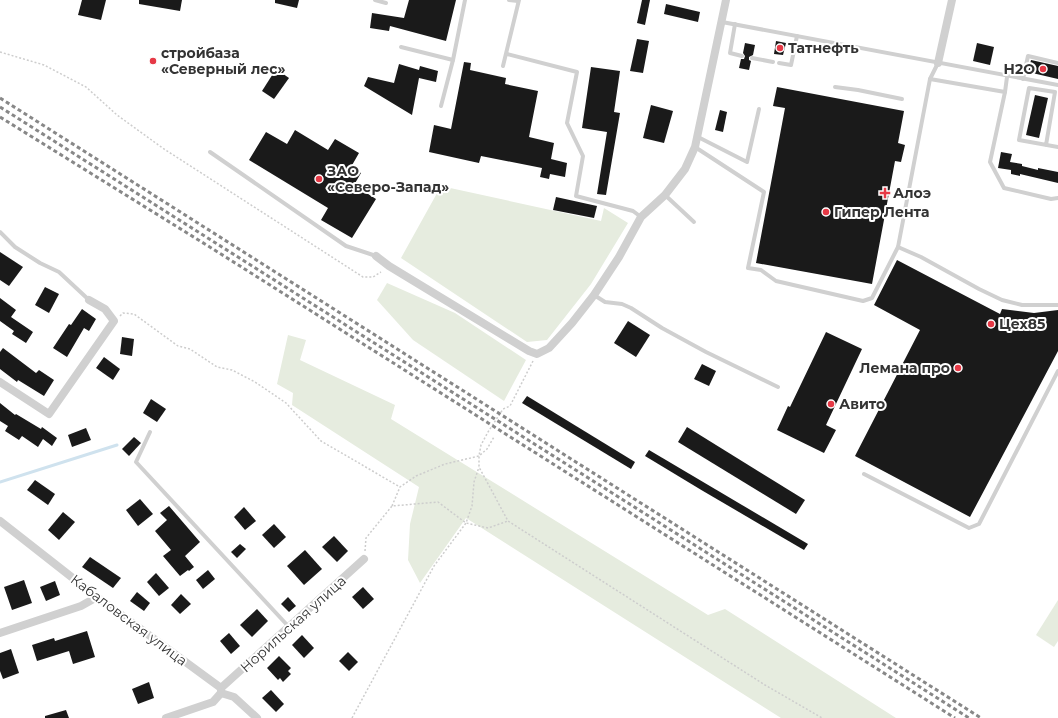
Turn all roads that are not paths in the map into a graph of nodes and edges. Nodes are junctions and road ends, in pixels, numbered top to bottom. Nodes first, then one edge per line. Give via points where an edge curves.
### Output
1 (375, 0) edge
2 (464, 0) edge
3 (509, 0) edge
4 (726, 0) edge
5 (952, 0) edge
6 (519, 1) edge
7 (386, 3) dead end
8 (722, 22) junction
9 (735, 24) junction
10 (796, 36) junction
11 (401, 47) dead end
12 (506, 54) junction
13 (742, 56) dead end
14 (752, 58) dead end
15 (454, 60) junction
16 (772, 62) dead end
17 (779, 63) dead end
18 (938, 63) junction
19 (1058, 63) edge
20 (503, 66) dead end
21 (1007, 77) junction
22 (930, 79) junction
23 (1023, 79) junction
24 (1058, 86) edge
25 (835, 87) dead end
26 (1005, 92) junction
27 (1057, 92) edge
28 (902, 99) dead end
29 (441, 106) dead end
30 (759, 109) dead end
31 (698, 137) junction
32 (1046, 145) junction
33 (695, 147) junction
34 (1058, 147) edge
35 (210, 152) dead end
36 (665, 195) junction
37 (1058, 198) edge
38 (641, 217) junction
39 (694, 222) dead end
40 (0, 232) edge
41 (898, 247) junction
42 (376, 256) joint
43 (594, 295) junction
44 (89, 300) joint
45 (1058, 305) edge
46 (1058, 371) edge
47 (0, 382) edge
48 (778, 386) dead end
49 (150, 432) dead end
50 (864, 474) dead end
51 (0, 521) edge
52 (364, 559) road end
53 (97, 597) junction
54 (290, 628) junction
55 (0, 633) edge
56 (221, 690) junction
57 (166, 718) edge
58 (257, 718) edge

1 - 7 lane
2 - 15 lane
3 - 6 lane
4 - 8 street
5 - 18 street
6 - 12 lane
8 - 9 lane
8 - 31 street
9 - 10 lane
9 - 13 lane via 730,53
10 - 17 lane via 791,65
10 - 18 lane
11 - 15 lane
12 - 20 lane
12 - 38 lane via 577,72 566,124 584,156 576,196 634,211
14 - 16 lane
15 - 29 lane
18 - 21 lane
18 - 22 lane
19 - 23 lane via 1028,56
21 - 23 lane
21 - 26 lane
22 - 26 lane
22 - 41 lane
23 - 24 lane
25 - 28 lane
26 - 37 lane via 990,162 1004,188 1045,198
27 - 32 lane
27 - 32 lane via 1029,88 1019,140
30 - 31 lane via 747,162
31 - 33 street
32 - 34 lane
33 - 36 street via 685,169
33 - 41 lane via 764,192 748,268 761,270 776,280 863,301 872,298
35 - 42 lane via 346,246
36 - 38 street
36 - 39 lane
38 - 43 street
40 - 44 lane via 15,247 59,272
41 - 45 lane via 1002,300 1022,305
42 - 43 street via 528,351 537,354 549,348
43 - 48 lane via 605,302 631,308 706,352
44 - 47 street via 105,309 114,321 49,414
46 - 50 lane via 979,524 969,528
49 - 54 lane via 136,462
51 - 53 street, Кабаловская улица
52 - 54 street, Норильская улица
53 - 55 street via 81,606
53 - 56 street, Кабаловская улица
54 - 56 street, Норильская улица
56 - 57 street, Норильская улица via 213,702
56 - 58 street, Кабаловская улица

